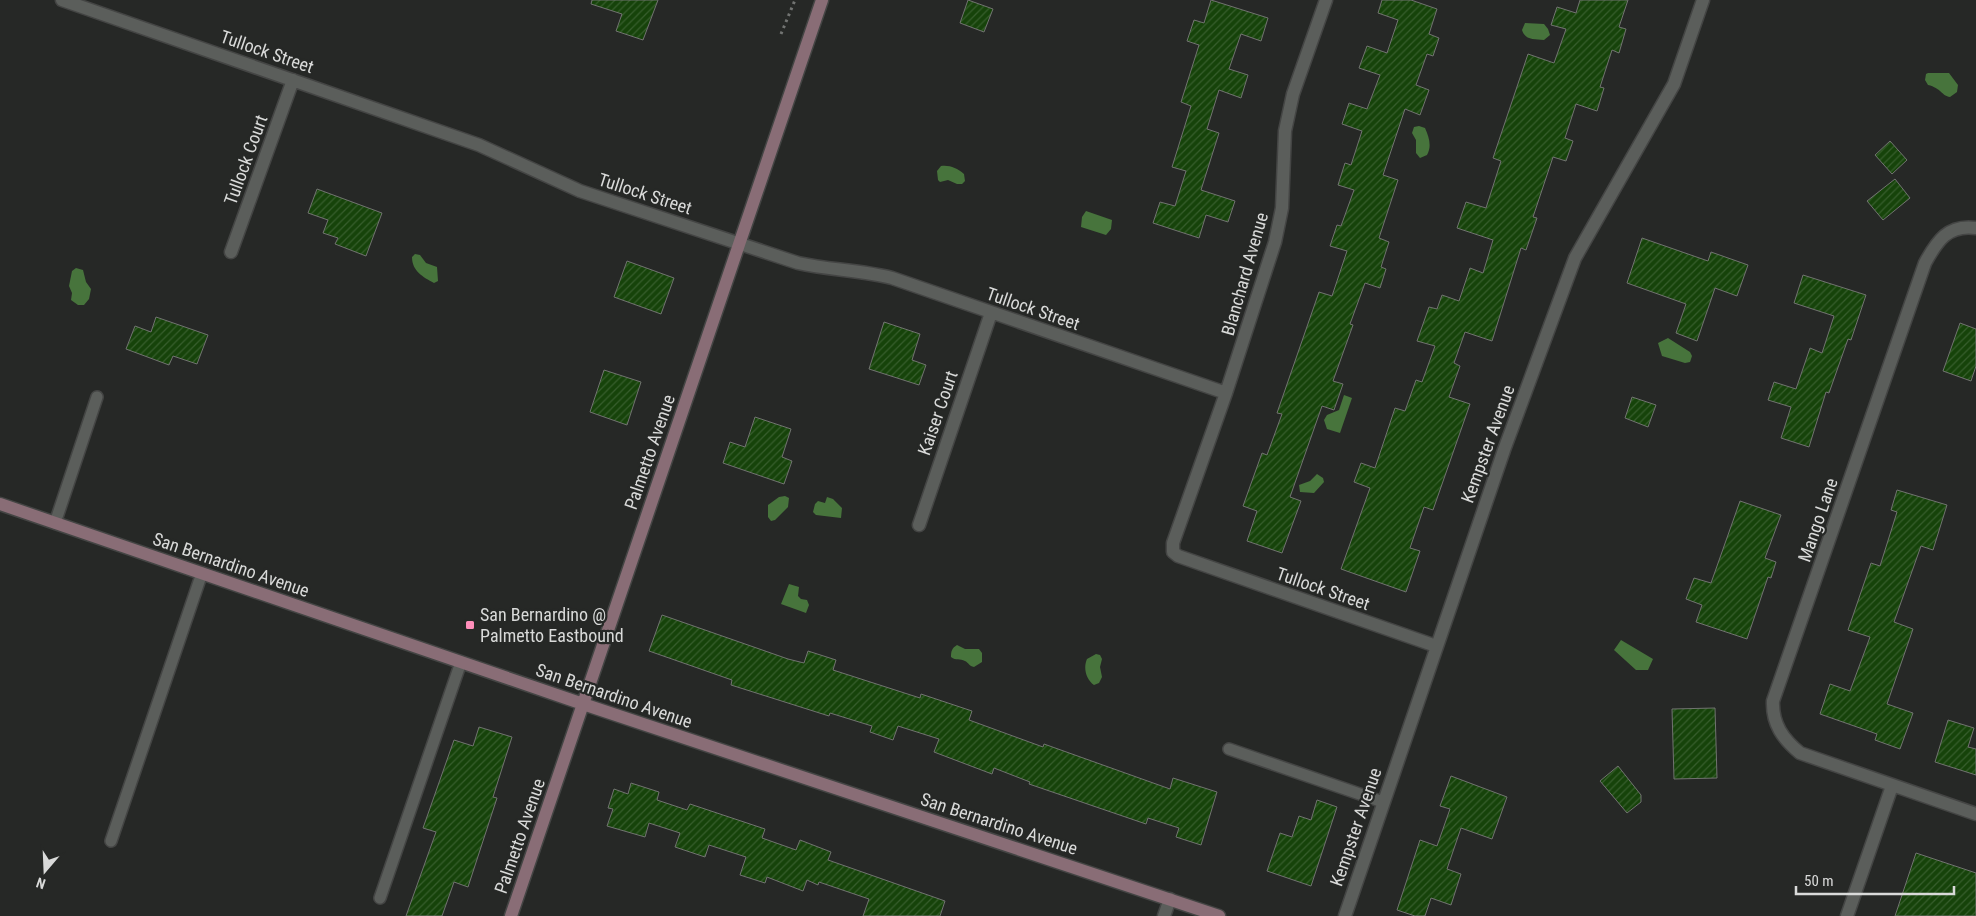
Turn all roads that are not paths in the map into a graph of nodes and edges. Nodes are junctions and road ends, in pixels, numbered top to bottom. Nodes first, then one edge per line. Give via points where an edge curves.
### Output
1 (62, 0) edge
2 (822, 0) edge
3 (1326, 0) edge
4 (1703, 0) edge
5 (294, 80) junction
6 (1976, 228) edge
7 (739, 244) junction
8 (231, 252) dead end
9 (991, 313) junction
10 (1226, 394) junction
11 (97, 397) dead end
12 (0, 504) edge
13 (54, 523) junction
14 (919, 525) dead end
15 (1173, 552) joint
16 (202, 573) junction
17 (1436, 646) junction
18 (461, 662) junction
19 (583, 704) junction
20 (1229, 749) dead end
21 (1892, 786) junction
22 (1383, 802) junction
23 (1976, 814) edge
24 (111, 841) dead end
25 (380, 898) dead end
26 (1170, 899) junction
27 (511, 916) edge
28 (1164, 916) edge
29 (1219, 916) edge
30 (1344, 916) edge
31 (1847, 916) edge

1 - 5 street, Tullock Street
2 - 7 main road, Palmetto Avenue
3 - 10 street, Blanchard Avenue via 1293,94 1285,131 1282,208 1276,242
4 - 17 street, Kempster Avenue via 1674,84 1576,258 1504,450
5 - 7 street, Tullock Street via 479,145 580,191
5 - 8 street, Tullock Court
6 - 21 street, Mango Lane via 1954,229 1939,241 1925,263 1773,702 1774,720 1779,731 1800,753
7 - 9 street, Tullock Street via 818,268 892,278
7 - 19 main road, Palmetto Avenue
9 - 10 street, Tullock Street
9 - 14 street, Kaiser Court
10 - 15 street, Blanchard Avenue via 1173,543
11 - 13 lane
12 - 13 main road, San Bernardino Avenue
13 - 16 main road, San Bernardino Avenue
15 - 17 street, Tullock Street via 1218,571
16 - 18 main road, San Bernardino Avenue
16 - 24 lane
17 - 22 street, Kempster Avenue
18 - 19 main road, San Bernardino Avenue
18 - 25 lane
19 - 26 main road, San Bernardino Avenue
19 - 27 main road, Palmetto Avenue
20 - 22 lane
21 - 23 street, Mango Lane
21 - 31 street
22 - 30 street, Kempster Avenue
26 - 28 street
26 - 29 main road, San Bernardino Avenue

